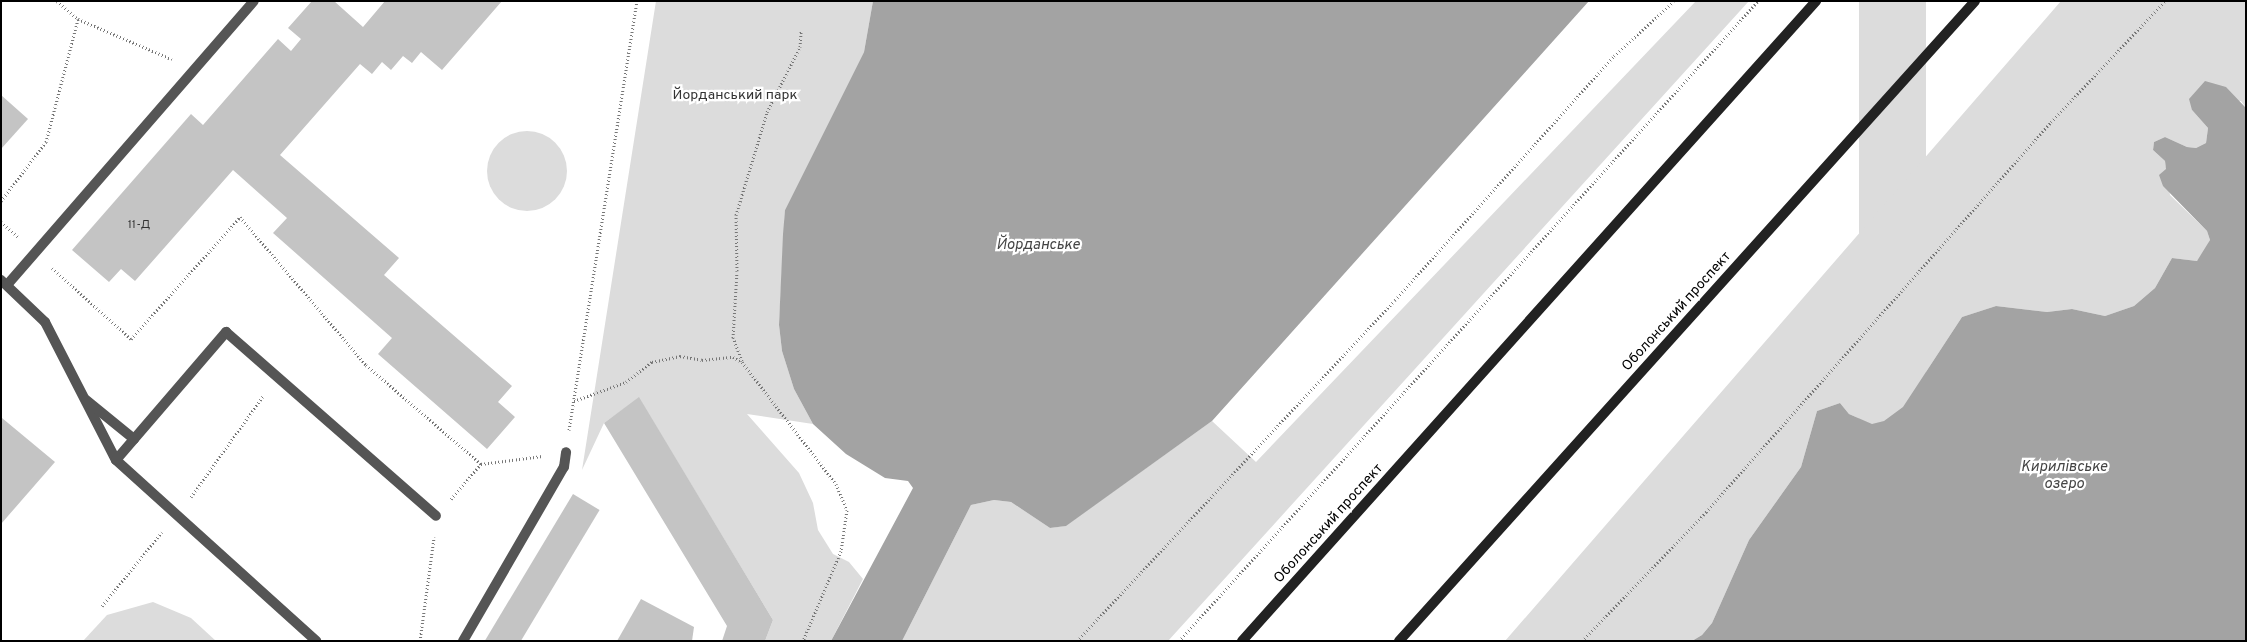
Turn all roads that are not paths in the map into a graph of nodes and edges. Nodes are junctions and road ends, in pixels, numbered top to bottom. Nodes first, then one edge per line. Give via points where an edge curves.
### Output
1 (254, 1) edge
2 (1816, 1) edge
3 (1975, 1) edge
4 (4, 282) edge
5 (84, 398) junction
6 (134, 439) junction
7 (566, 452) road end
8 (116, 460) junction
9 (436, 516) road end
10 (316, 641) edge
11 (463, 641) edge
12 (1242, 641) edge
13 (1399, 641) edge

1 - 4 lane
2 - 12 main road, Оболонський проспект
3 - 13 main road, Оболонський проспект
4 - 5 lane via 45,322
5 - 6 lane
5 - 8 lane
6 - 8 lane
6 - 9 lane via 226,332
7 - 11 lane via 564,467
8 - 10 lane

